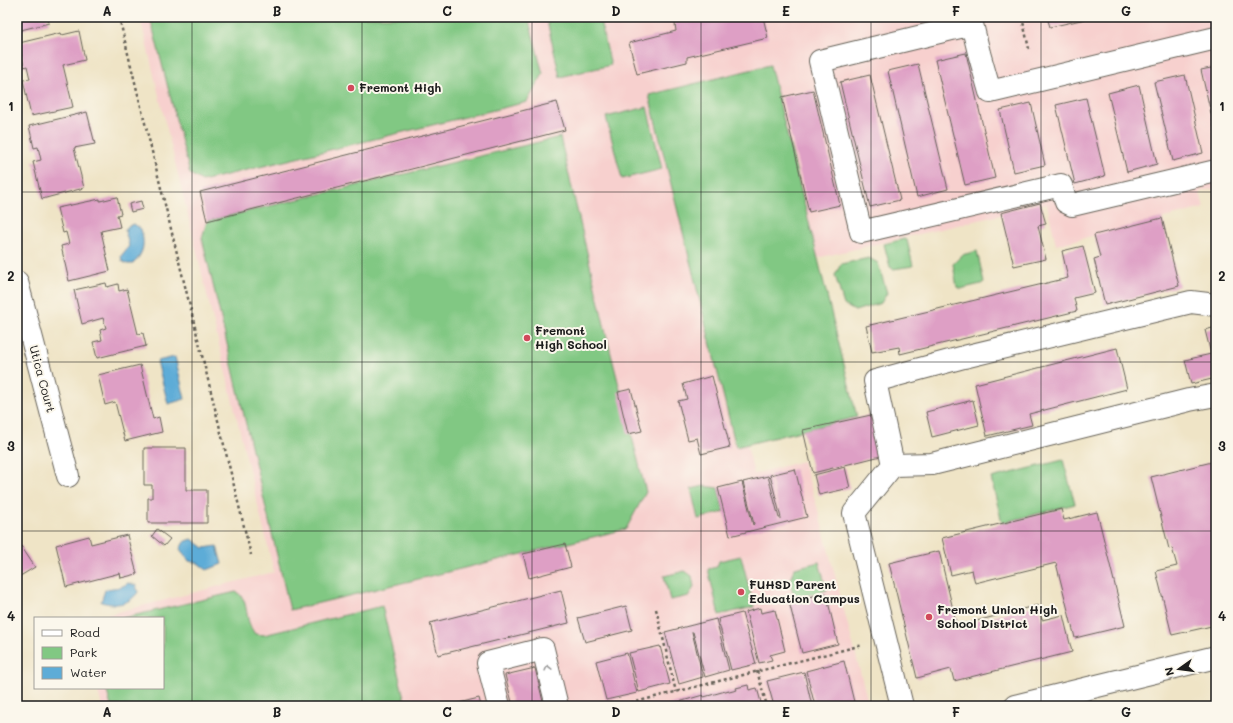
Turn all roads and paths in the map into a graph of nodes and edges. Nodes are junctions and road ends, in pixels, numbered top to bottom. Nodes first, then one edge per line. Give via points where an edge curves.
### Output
1 (119, 17) edge
2 (1022, 17) edge
3 (1216, 38) edge
4 (1029, 49) dead end
5 (1216, 171) edge
6 (17, 282) edge
7 (1216, 305) edge
8 (1216, 395) edge
9 (893, 465) junction
10 (68, 476) dead end
11 (251, 555) dead end
12 (656, 609) dead end
13 (886, 639) junction
14 (1216, 657) edge
15 (758, 671) junction
16 (676, 692) junction
17 (499, 706) edge
18 (557, 706) edge
19 (618, 706) edge
20 (767, 706) edge
21 (902, 706) edge
22 (1015, 706) edge

1 - 11 path
2 - 4 path
3 - 5 street via 990,92 972,24 820,61 861,232 1061,185 1066,202 1072,205
6 - 10 street, Utica Court
7 - 9 street via 1191,302 875,380
8 - 9 street via 932,464
9 - 13 street via 854,513
12 - 16 path
13 - 15 path
13 - 21 street
14 - 22 street
15 - 16 path
15 - 20 path
16 - 19 path
18 -> 17 street via 543,650 488,663

